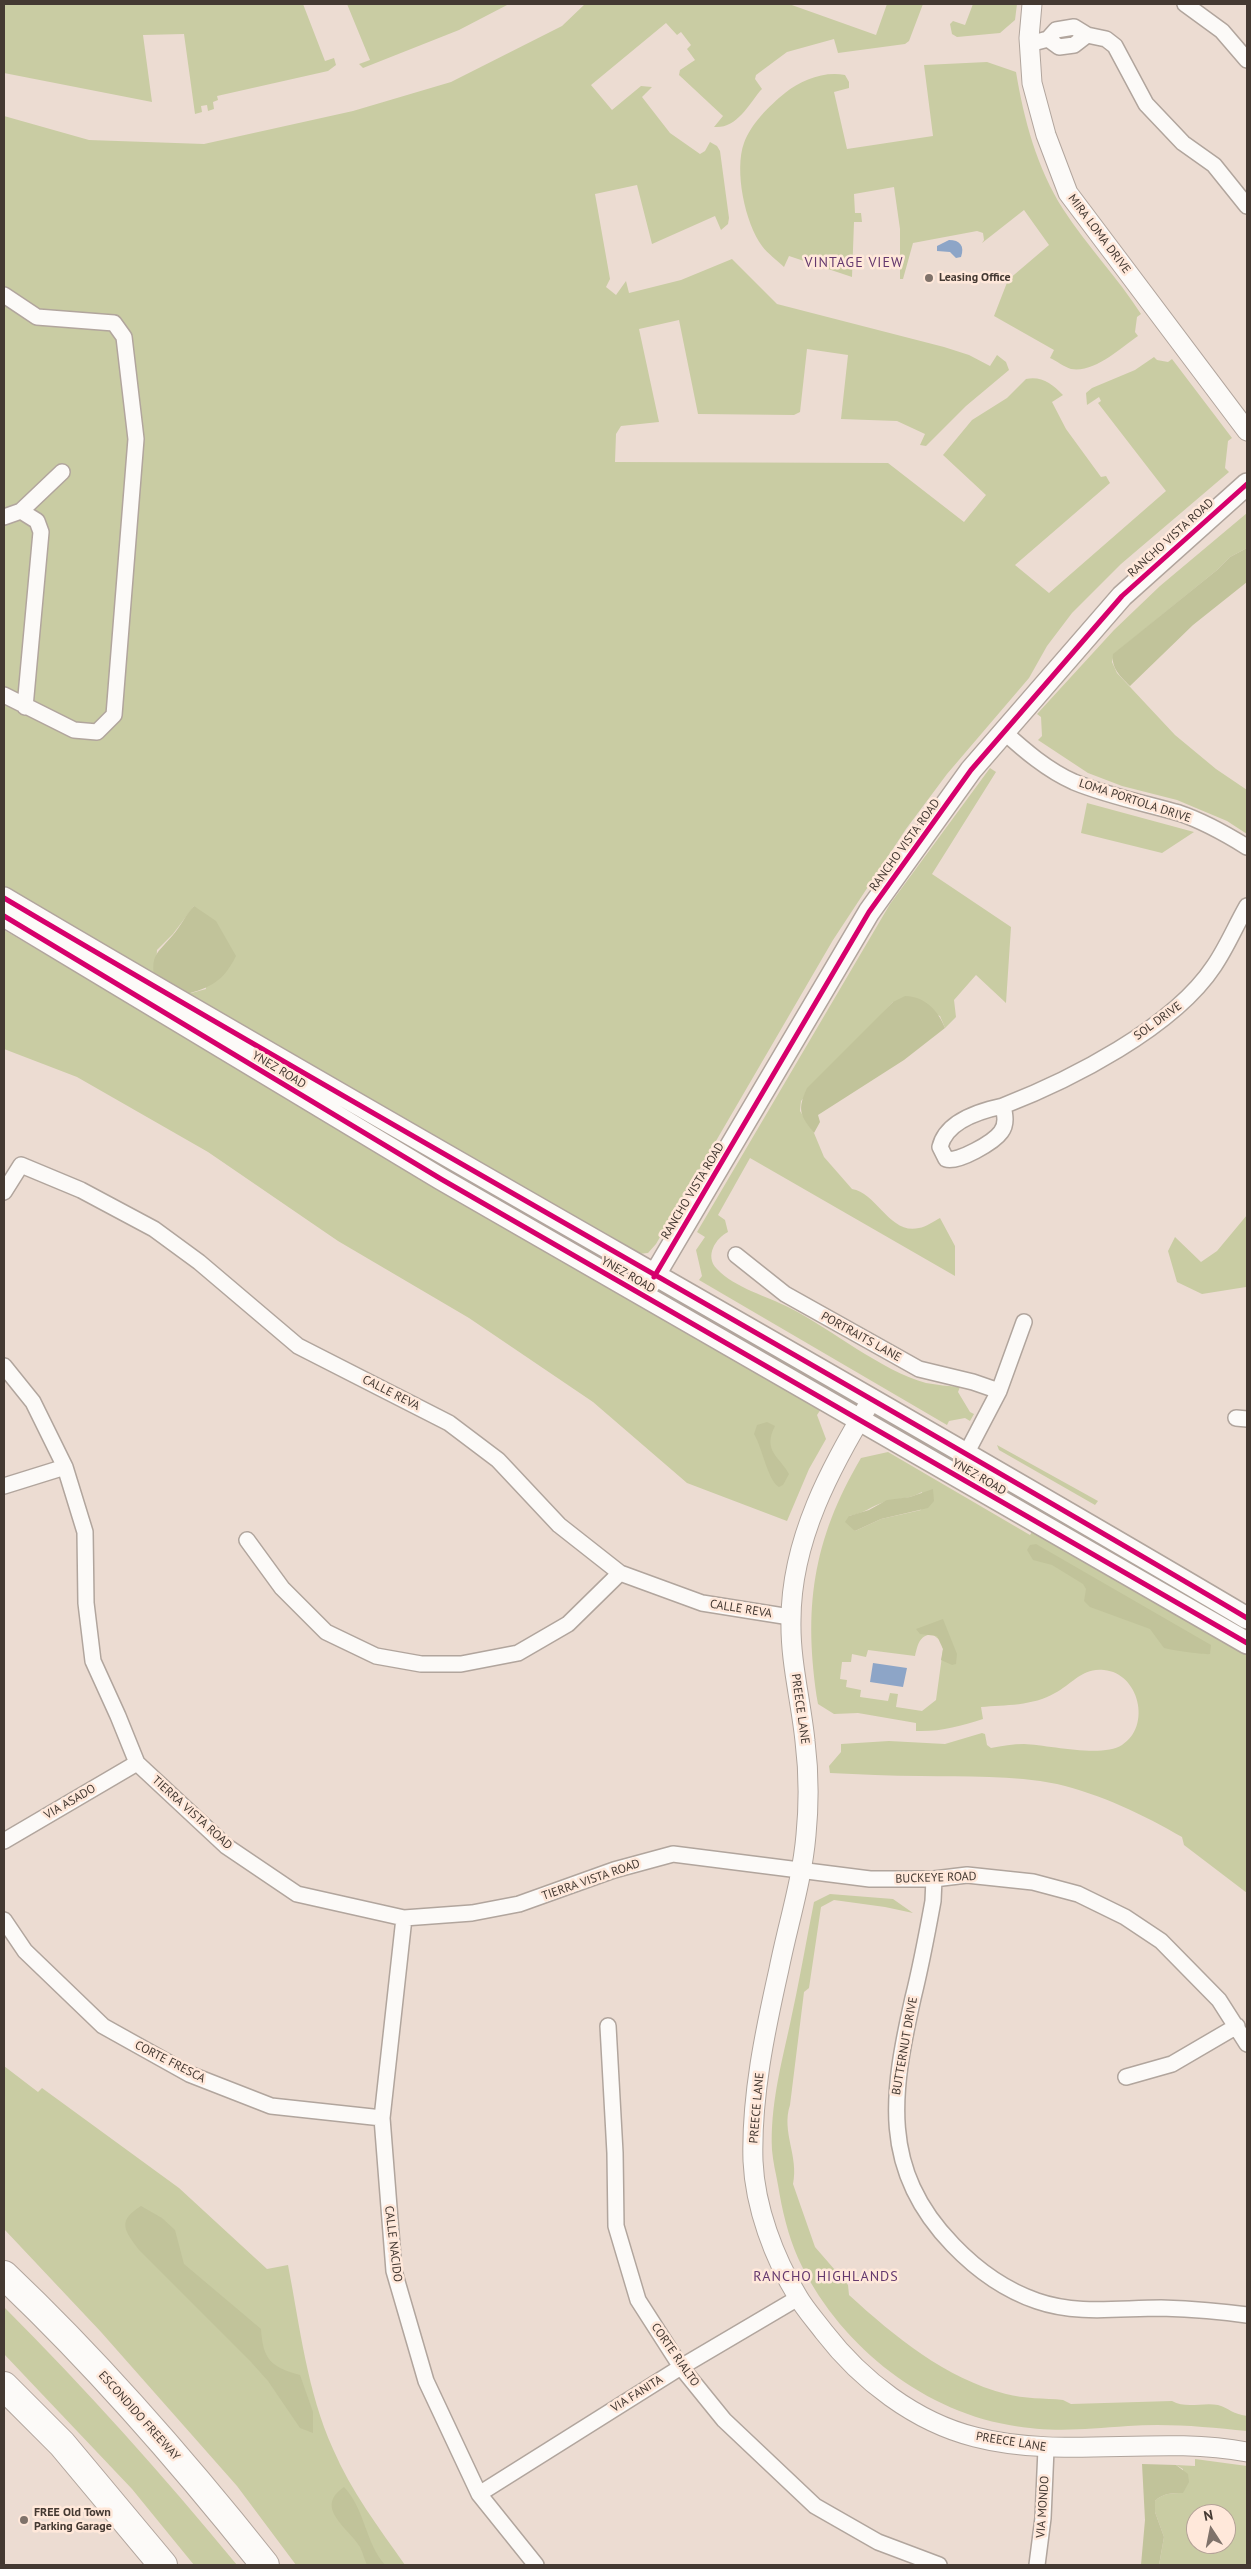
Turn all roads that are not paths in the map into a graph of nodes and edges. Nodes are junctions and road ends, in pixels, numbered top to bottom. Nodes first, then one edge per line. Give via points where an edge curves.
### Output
1 (1032, 4) edge
2 (1185, 4) edge
3 (1029, 44) junction
4 (1247, 60) edge
5 (1247, 206) edge
6 (4, 295) edge
7 (1247, 431) edge
8 (62, 472) dead end
9 (1247, 484) edge
10 (21, 511) junction
11 (4, 516) edge
12 (4, 695) edge
13 (25, 707) junction
14 (1003, 731) junction
15 (1247, 847) edge
16 (4, 898) edge
17 (1247, 906) edge
18 (4, 916) edge
19 (1003, 1106) dead end
20 (4, 1192) edge
21 (736, 1255) dead end
22 (649, 1285) junction
23 (1024, 1322) dead end
24 (4, 1366) edge
25 (999, 1391) junction
26 (872, 1400) junction
27 (859, 1420) junction
28 (966, 1454) junction
29 (65, 1467) junction
30 (4, 1486) edge
31 (247, 1540) dead end
32 (620, 1573) junction
33 (790, 1617) junction
34 (1247, 1618) edge
35 (1247, 1643) edge
36 (136, 1763) junction
37 (4, 1841) edge
38 (803, 1869) junction
39 (934, 1879) junction
40 (404, 1918) junction
41 (4, 1920) edge
42 (608, 2026) dead end
43 (1237, 2026) junction
44 (1247, 2044) edge
45 (1126, 2077) dead end
46 (382, 2118) junction
47 (4, 2275) edge
48 (798, 2298) junction
49 (1247, 2315) edge
50 (681, 2367) junction
51 (4, 2386) edge
52 (1046, 2449) junction
53 (1247, 2452) edge
54 (479, 2494) junction
55 (163, 2565) edge
56 (265, 2565) edge
57 (536, 2565) edge
58 (938, 2565) edge
59 (1037, 2565) edge

1 - 3 street, MIRA LOMA DRIVE
2 - 4 street via 1222,31
3 - 5 street via 1048,39 1059,47 1074,45 1086,35 1106,38 1115,46 1146,104 1183,143 1214,165
3 - 7 street, MIRA LOMA DRIVE via 1032,83 1046,135 1068,193
6 - 13 street via 37,317 114,323 124,337 136,439 114,715 97,732 74,730
8 - 10 street
9 - 14 main road, RANCHO VISTA ROAD via 1122,596
10 - 11 street
10 - 13 street via 37,521 41,532
12 - 13 street
14 - 15 street, LOMA PORTOLA DRIVE via 1047,766 1073,781 1181,814
14 - 22 main road, RANCHO VISTA ROAD via 971,770 869,912
16 - 22 main road, YNEZ ROAD
17 - 19 street, SOL DRIVE via 1214,966 1187,999 1149,1030 1047,1089
18 - 22 main road, YNEZ ROAD via 441,1179
20 - 32 street, CALLE REVA via 22,1165 81,1190 154,1229 199,1262 298,1346 449,1423 498,1460 559,1525
21 - 25 street, PORTRAITS LANE via 785,1294 919,1369
22 - 26 main road, YNEZ ROAD
22 - 27 main road, YNEZ ROAD
23 - 25 street
24 - 29 street, TIERRA VISTA ROAD via 33,1402
25 - 28 street
26 - 27 street, PREECE LANE
26 - 28 main road, YNEZ ROAD
27 - 33 street, PREECE LANE via 818,1499 799,1555
27 - 35 main road, YNEZ ROAD
28 - 34 main road, YNEZ ROAD
29 - 30 street
29 - 36 street, TIERRA VISTA ROAD via 85,1532 86,1603 93,1661
31 - 32 street via 282,1588 326,1632 376,1656 420,1664 461,1664 518,1653 568,1624
32 - 33 street, CALLE REVA via 702,1603
33 - 38 street, PREECE LANE via 809,1802
36 - 37 street, VIA ASADO
36 - 40 street, TIERRA VISTA ROAD via 226,1846 297,1894
38 - 39 street, BUCKEYE ROAD via 870,1879
38 - 40 street, TIERRA VISTA ROAD via 672,1854 614,1870 519,1904 472,1913
38 - 48 street, PREECE LANE via 778,1969 756,2095 753,2163 761,2209 773,2246
39 - 43 street, BUCKEYE ROAD via 967,1875 1033,1882 1078,1894 1117,1913 1161,1942 1219,2000
39 - 49 street, BUTTERNUT DRIVE via 933,1901 896,2090 896,2123 901,2155 911,2185 932,2220 960,2253 993,2280 1037,2302 1104,2311 1160,2308
40 - 46 street, CALLE NACIDO
41 - 46 street, CORTE FRESCA via 25,1951 103,2026 189,2074 271,2106
42 - 50 street, CORTE RIALTO via 616,2226 638,2300
43 - 44 street, BUCKEYE ROAD
43 - 45 street via 1172,2064
46 - 54 street, CALLE NACIDO via 394,2271 426,2381
47 - 56 highway, ESCONDIDO FREEWAY via 146,2422
48 - 50 street, VIA FANITA
48 - 52 street, PREECE LANE via 842,2354 889,2397 928,2419 973,2437
50 - 54 street, VIA FANITA
50 - 58 street, CORTE RIALTO via 724,2420 815,2506 878,2542
51 - 55 highway via 62,2444
52 - 53 street, PREECE LANE via 1216,2446
52 - 59 street, VIA MONDO
54 - 57 street, CALLE NACIDO

